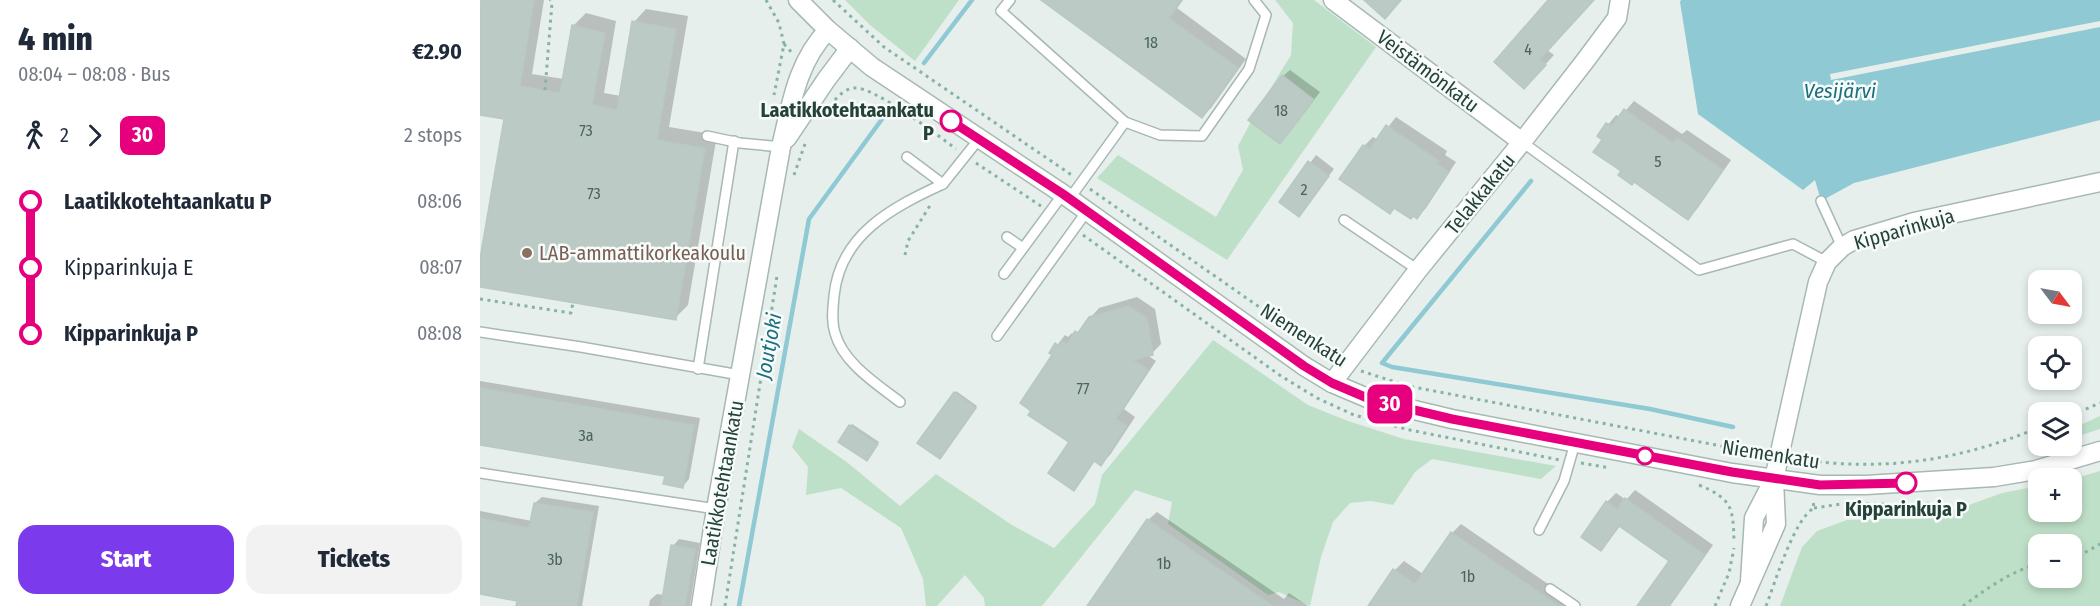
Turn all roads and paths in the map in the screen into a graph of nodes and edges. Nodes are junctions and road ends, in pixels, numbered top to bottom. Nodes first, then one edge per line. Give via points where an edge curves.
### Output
1 (550, 0) edge
2 (766, 0) edge
3 (798, 0) edge
4 (833, 0) edge
5 (1010, 0) edge
6 (1254, 0) edge
7 (1333, 0) edge
8 (1620, 0) edge
9 (828, 30) junction
10 (850, 48) junction
11 (545, 90) dead end
12 (773, 101) dead end
13 (829, 105) dead end
14 (1125, 123) junction
15 (808, 134) dead end
16 (707, 136) dead end
17 (978, 139) junction
18 (734, 141) junction
19 (1522, 142) junction
20 (781, 147) junction
21 (965, 156) junction
22 (907, 157) dead end
23 (794, 176) dead end
24 (1081, 182) junction
25 (2100, 182) edge
26 (943, 184) junction
27 (1066, 196) junction
28 (1821, 201) dead end
29 (1087, 211) junction
30 (1344, 220) dead end
31 (1007, 237) dead end
32 (1842, 247) junction
33 (1023, 248) junction
34 (905, 255) dead end
35 (1827, 262) junction
36 (778, 268) dead end
37 (1418, 270) junction
38 (1004, 274) dead end
39 (480, 299) edge
40 (573, 302) dead end
41 (480, 332) edge
42 (997, 336) dead end
43 (1347, 364) junction
44 (698, 369) junction
45 (740, 375) junction
46 (1332, 383) junction
47 (900, 402) dead end
48 (2100, 403) edge
49 (2082, 411) edge
50 (2028, 432) edge
51 (1575, 443) junction
52 (2100, 451) edge
53 (1778, 457) junction
54 (480, 473) edge
55 (1774, 479) junction
56 (1820, 485) junction
57 (1932, 503) dead end
58 (1814, 508) junction
59 (716, 509) junction
60 (1539, 530) dead end
61 (2100, 544) edge
62 (2082, 554) edge
63 (2028, 567) edge
64 (1550, 589) dead end
65 (701, 606) edge
66 (725, 606) edge
67 (1575, 606) edge
68 (1740, 606) edge
69 (1766, 606) edge
70 (1963, 606) edge

1 - 11 path
2 - 12 path via 779,23 784,44
3 - 9 street, Niemenkatu
4 - 24 path, Niemenkatu via 884,47
5 - 14 lane via 1001,11
6 - 14 lane via 1266,15 1249,69 1202,136 1160,135
7 - 19 street, Veistämönkatu
8 - 19 street, Telakkakatu via 1617,18
9 - 10 street, Niemenkatu
9 - 20 street, Laatikkotehtaankatu via 803,63
10 - 17 street, Niemenkatu
10 - 20 street, Laatikkotehtaankatu
13 - 21 path via 843,92 856,87 872,92
14 - 24 lane
15 - 23 path
16 - 18 lane
17 - 21 lane
17 - 27 street, Niemenkatu
18 - 20 lane
18 - 44 lane
19 - 35 lane via 1699,270 1793,244
19 - 37 street, Telakkakatu
20 - 45 street, Laatikkotehtaankatu
21 - 26 lane
22 - 26 lane
24 - 27 lane
24 - 43 path, Niemenkatu
25 - 32 street, Kipparinkuja via 1914,222
26 - 34 path via 908,241
26 - 47 lane via 883,215 864,232 836,279 832,313 835,333 862,373
27 - 29 street, Niemenkatu
27 - 33 lane
28 - 32 lane
29 - 42 lane
29 - 46 street, Niemenkatu
30 - 37 lane
31 - 33 lane
32 - 35 street, Kipparinkuja
33 - 38 lane
35 - 53 street, Kipparinkuja via 1818,282
36 - 66 path
37 - 43 street, Telakkakatu
39 - 40 path via 571,313
41 - 44 lane
43 - 46 street, Telakkakatu
43 - 53 path, Niemenkatu via 1408,386
44 - 45 lane
45 - 59 street, Laatikkotehtaankatu
46 - 51 street, Niemenkatu via 1372,400
48 - 49 path
50 - 53 path, Niemenkatu via 1974,451 1923,462 1875,466
51 - 55 street, Niemenkatu
51 - 60 lane via 1564,481
52 - 56 street, Niemenkatu via 2036,470 1994,477
53 - 55 street, Kipparinkuja
54 - 59 lane
55 - 56 street, Niemenkatu
55 - 68 street, Kipparinkuja via 1754,518 1750,581
56 - 58 path via 1813,498
57 - 58 path via 1848,503
58 - 69 path via 1797,528
59 - 65 street, Laatikkotehtaankatu
61 - 62 path
63 - 70 path
64 - 67 lane

